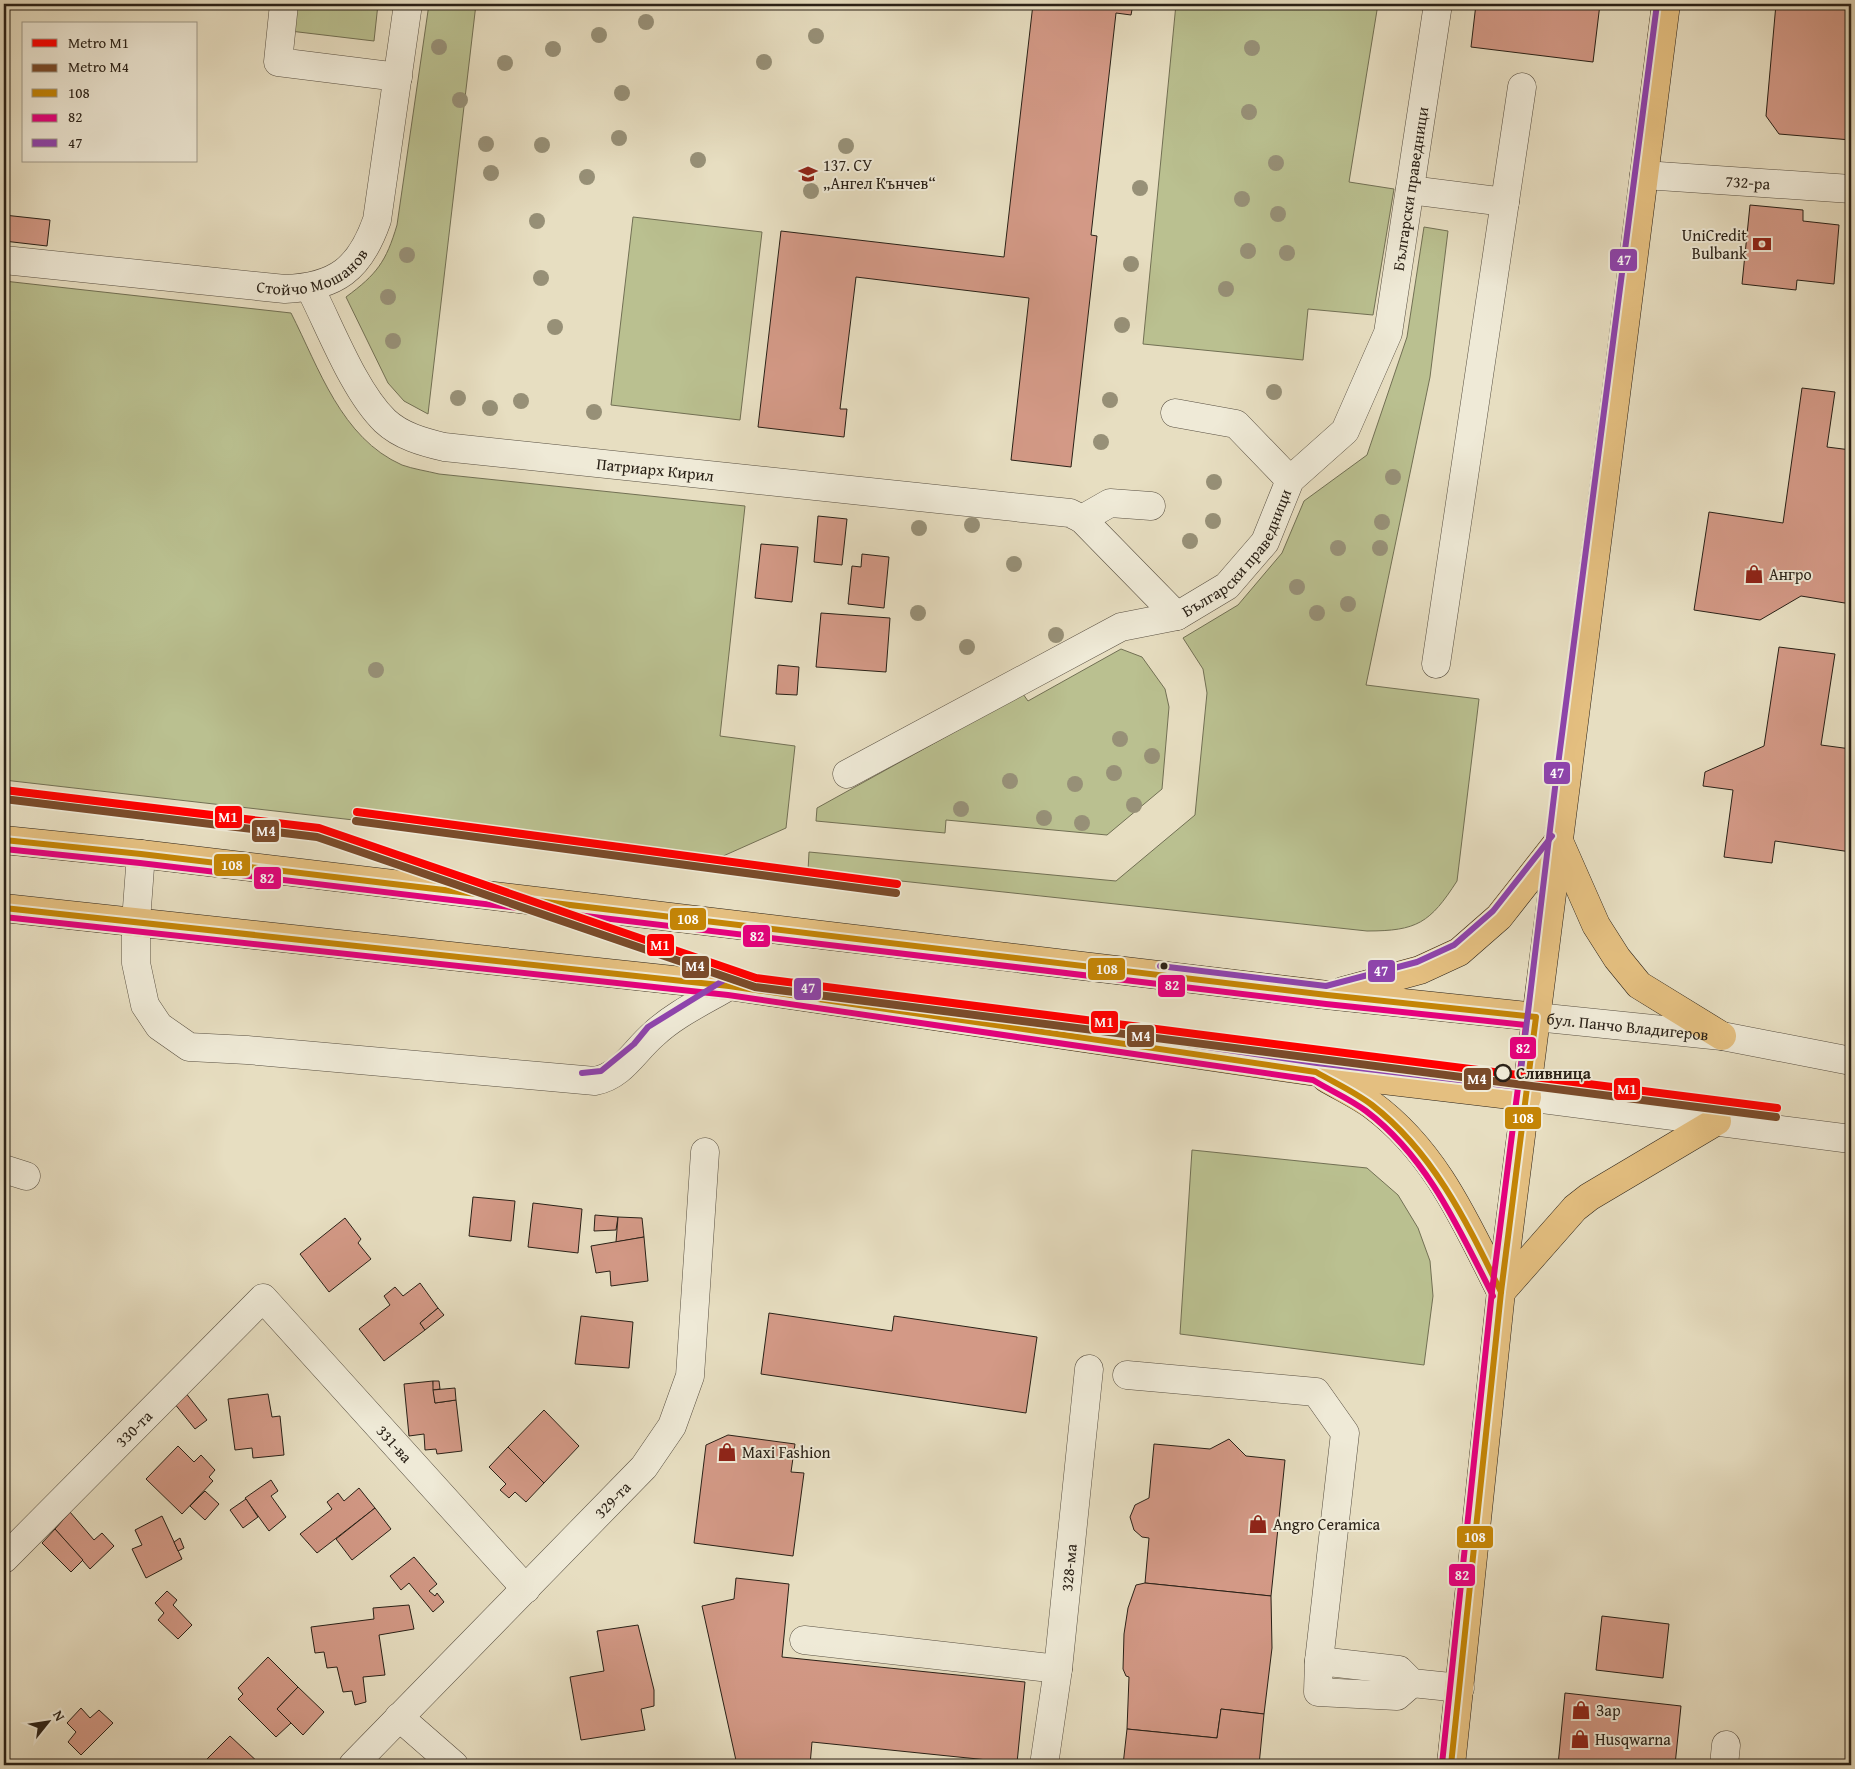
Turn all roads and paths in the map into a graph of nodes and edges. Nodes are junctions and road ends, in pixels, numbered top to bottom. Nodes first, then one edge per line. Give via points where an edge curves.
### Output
1 (284, 4) edge
2 (408, 4) edge
3 (1438, 4) edge
4 (1666, 4) edge
5 (398, 76) junction
6 (1522, 88) dead end
7 (1644, 175) junction
8 (1851, 189) edge
9 (1410, 190) junction
10 (1505, 202) junction
11 (4, 260) edge
12 (310, 288) junction
13 (1175, 413) dead end
14 (1290, 480) junction
15 (1151, 506) dead end
16 (1082, 519) junction
17 (1177, 616) junction
18 (1436, 664) dead end
19 (846, 774) dead end
20 (4, 840) edge
21 (1558, 841) junction
22 (142, 854) junction
23 (4, 908) edge
24 (136, 921) junction
25 (729, 986) junction
26 (1327, 995) junction
27 (1536, 1017) junction
28 (1722, 1036) junction
29 (1851, 1061) edge
30 (1316, 1072) junction
31 (1527, 1096) junction
32 (1717, 1121) junction
33 (1851, 1139) edge
34 (705, 1152) dead end
35 (1501, 1292) junction
36 (263, 1298) joint
37 (1089, 1369) dead end
38 (1127, 1374) dead end
39 (4, 1560) edge
40 (526, 1589) junction
41 (804, 1640) dead end
42 (1058, 1669) junction
43 (1460, 1688) junction
44 (399, 1716) junction
45 (353, 1765) edge
46 (454, 1765) edge
47 (1044, 1765) edge
48 (1452, 1765) edge

1 - 5 street via 278,62
2 - 5 street, Стойчо Мошанов
3 - 9 street, Български праведници
4 - 7 main road
5 - 12 street, Стойчо Мошанов via 377,220 369,244 354,265 334,280
6 - 10 street
7 - 8 street, 732-ра
7 - 21 main road
9 - 10 street
9 - 14 street, Български праведници via 1388,333 1345,431
10 - 18 street
11 - 12 street, Стойчо Мошанов via 284,289
12 - 16 street, Патриарх Кирил via 365,398 386,422 413,439 454,448 1070,513
13 - 14 street via 1236,424
14 - 17 street, Български праведници via 1265,542 1227,586
15 - 16 street via 1110,503
16 - 17 street
17 - 19 street, Български праведници via 1121,627
20 - 22 main road, бул. Панчо Владигеров
21 - 26 main road via 1500,917 1459,952 1420,970
21 - 27 main road
21 - 28 main road via 1596,925 1639,985
22 - 24 street
22 - 26 main road, бул. Панчо Владигеров
23 - 24 main road
24 - 25 main road
24 - 25 street via 136,963 145,1005 159,1026 189,1047 595,1081 619,1070 653,1034
25 - 30 main road
26 - 27 main road, бул. Панчо Владигеров
27 - 28 street, бул. Панчо Владигеров
27 - 31 main road
28 - 29 street, бул. Панчо Владигеров
30 - 31 main road
30 - 35 main road via 1372,1105 1417,1145 1453,1197
31 - 32 street
31 - 35 main road
32 - 33 street
32 - 35 main road via 1575,1208
34 - 40 street, 329-та via 690,1376 672,1426 644,1467
35 - 43 main road
36 - 39 street, 330-та
36 - 40 street, 331-ва
37 - 42 street, 328-ма
38 - 43 street via 1316,1392 1345,1433 1318,1661 1318,1692 1397,1696 1412,1683
40 - 44 street, 329-та
41 - 42 street
42 - 47 street, 328-ма
43 - 48 main road
44 - 45 street, 329-та
44 - 46 street

